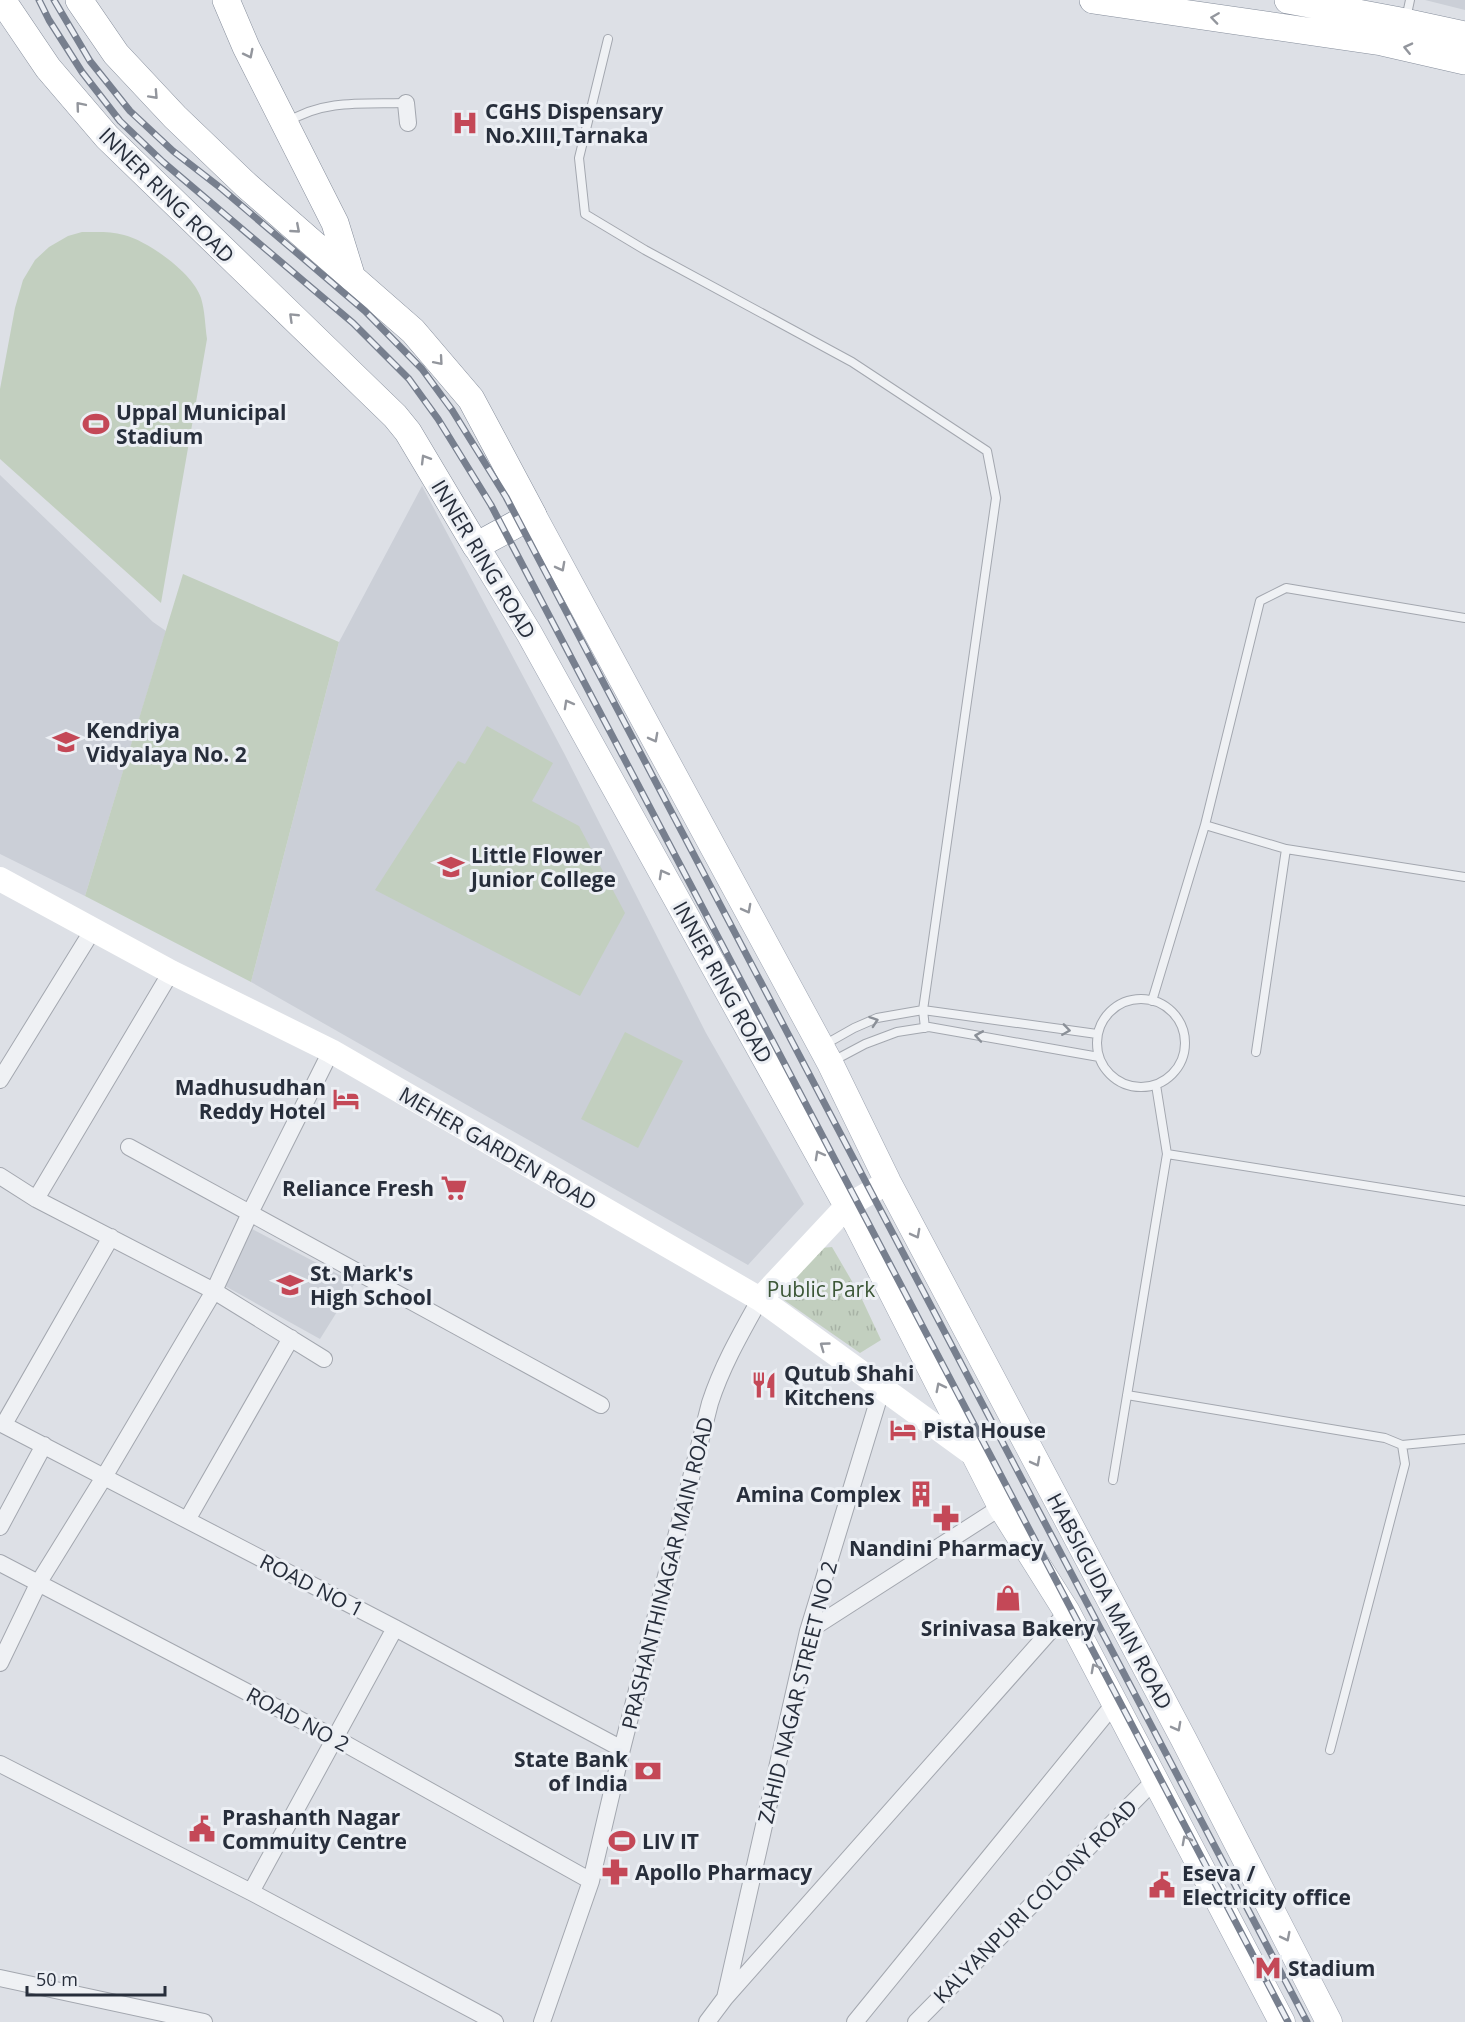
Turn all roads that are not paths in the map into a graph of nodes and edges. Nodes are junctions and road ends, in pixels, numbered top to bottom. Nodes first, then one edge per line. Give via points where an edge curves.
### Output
1 (2, 0) edge
2 (79, 0) edge
3 (226, 0) edge
4 (1093, 0) edge
5 (1291, 10) edge
6 (1401, 13) edge
7 (1465, 36) edge
8 (608, 39) dead end
9 (1465, 61) edge
10 (405, 103) joint
11 (408, 123) dead end
12 (285, 124) junction
13 (352, 278) junction
14 (533, 515) junction
15 (476, 546) junction
16 (1465, 618) edge
17 (1205, 825) junction
18 (1286, 849) junction
19 (1465, 877) edge
20 (0, 879) edge
21 (94, 928) junction
22 (171, 972) junction
23 (1152, 1001) junction
24 (923, 1010) junction
25 (925, 1028) junction
26 (1097, 1034) junction
27 (331, 1051) junction
28 (1256, 1052) dead end
29 (826, 1054) junction
30 (1099, 1057) junction
31 (0, 1080) edge
32 (1156, 1085) junction
33 (129, 1147) dead end
34 (1167, 1154) junction
35 (0, 1178) edge
36 (888, 1182) junction
37 (36, 1199) junction
38 (1465, 1201) edge
39 (847, 1206) junction
40 (250, 1213) junction
41 (111, 1238) junction
42 (214, 1291) junction
43 (760, 1299) junction
44 (291, 1338) junction
45 (324, 1359) dead end
46 (882, 1388) junction
47 (1126, 1395) junction
48 (601, 1405) dead end
49 (2, 1424) edge
50 (1465, 1439) edge
51 (44, 1445) junction
52 (1402, 1445) junction
53 (973, 1454) junction
54 (104, 1477) junction
55 (1113, 1480) dead end
56 (1001, 1507) junction
57 (187, 1520) junction
58 (0, 1527) edge
59 (0, 1563) edge
60 (39, 1582) junction
61 (1067, 1612) junction
62 (395, 1628) junction
63 (808, 1631) junction
64 (0, 1663) edge
65 (1114, 1704) junction
66 (335, 1738) junction
67 (622, 1749) junction
68 (1330, 1750) dead end
69 (0, 1764) edge
70 (1154, 1781) junction
71 (591, 1881) junction
72 (251, 1892) junction
73 (0, 1978) edge
74 (725, 1998) junction
75 (204, 2022) edge
76 (495, 2022) edge
77 (542, 2022) edge
78 (706, 2022) edge
79 (855, 2022) edge
80 (916, 2022) edge
81 (1282, 2022) edge
82 (1329, 2022) edge

15 -> 1 highway, INNER RING ROAD via 395,416 107,137 48,68
2 -> 13 highway via 116,54 174,117
3 -> 12 highway
5 -> 4 highway
5 - 6 highway
9 -> 5 highway via 1382,42
6 - 7 highway
8 - 24 lane via 579,158 585,214 852,362 987,451 996,498
10 - 11 street
10 - 12 lane via 339,104 299,115
12 - 13 highway via 335,223
13 -> 14 highway via 412,331 471,399
14 - 15 highway
14 -> 29 main road
39 -> 15 main road, INNER RING ROAD via 535,643
16 - 17 lane via 1286,588 1260,601
17 - 18 lane
17 - 23 lane
18 - 19 lane
18 - 28 lane
20 - 21 main road, MEHER GARDEN ROAD
21 - 22 main road, MEHER GARDEN ROAD
21 - 31 street
22 - 27 main road, MEHER GARDEN ROAD
22 - 37 street
23 - 26 lane via 1138,999 1112,1010
23 - 32 lane via 1175,1016 1185,1042 1178,1068
24 - 25 lane
24 -> 26 lane
29 -> 24 lane via 854,1028 877,1018
25 - 29 lane via 897,1032
30 -> 25 lane
26 - 30 lane
27 - 40 street
27 - 43 main road, MEHER GARDEN ROAD
29 - 36 main road
30 - 32 lane via 1105,1070 1128,1086
32 - 34 lane
33 - 40 street
34 - 38 lane
34 - 47 lane
35 - 37 street
36 - 39 main road, PRASHANTHINAGAR MAIN ROAD
36 -> 82 main road, HABSIGUDA MAIN ROAD
37 - 41 street
39 - 43 main road, PRASHANTHINAGAR MAIN ROAD
53 -> 39 main road, HABSIGUDA MAIN ROAD
40 - 42 street
40 - 48 street
41 - 42 street
41 - 49 street
42 - 44 street
42 - 54 street
46 -> 43 main road, MEHER GARDEN ROAD
43 - 67 street, PRASHANTHINAGAR MAIN ROAD via 731,1351 710,1404
44 - 45 street
44 - 57 street
46 - 53 main road, MEHER GARDEN ROAD
46 - 63 street, ZAHID NAGAR STREET NO 2
47 - 52 lane via 1384,1438
47 - 55 lane
49 - 51 street, ROAD NO 1
50 - 52 lane
51 - 54 street, ROAD NO 1
51 - 58 street
52 - 68 lane via 1405,1464
53 - 56 main road, HABSIGUDA MAIN ROAD
54 - 57 street, ROAD NO 1
54 - 60 street
56 - 61 main road, HABSIGUDA MAIN ROAD
56 - 63 street
57 - 62 street, ROAD NO 1
59 - 60 street, ROAD NO 2
60 - 64 street
60 - 66 street, ROAD NO 2
65 -> 61 main road, HABSIGUDA MAIN ROAD
61 - 74 street
62 - 66 street
62 - 67 street, ROAD NO 1
63 - 74 street, ZAHID NAGAR STREET NO 2
65 - 70 main road, HABSIGUDA MAIN ROAD
65 - 79 street
66 - 71 street, ROAD NO 2
66 - 72 street
67 - 71 street, PRASHANTHINAGAR MAIN ROAD
69 - 72 street
70 - 80 street, KALYANPURI COLONY ROAD
81 -> 70 main road, HABSIGUDA MAIN ROAD
71 - 77 street, PRASHANTHINAGAR MAIN ROAD
72 - 76 street
73 - 75 street
74 - 78 street

